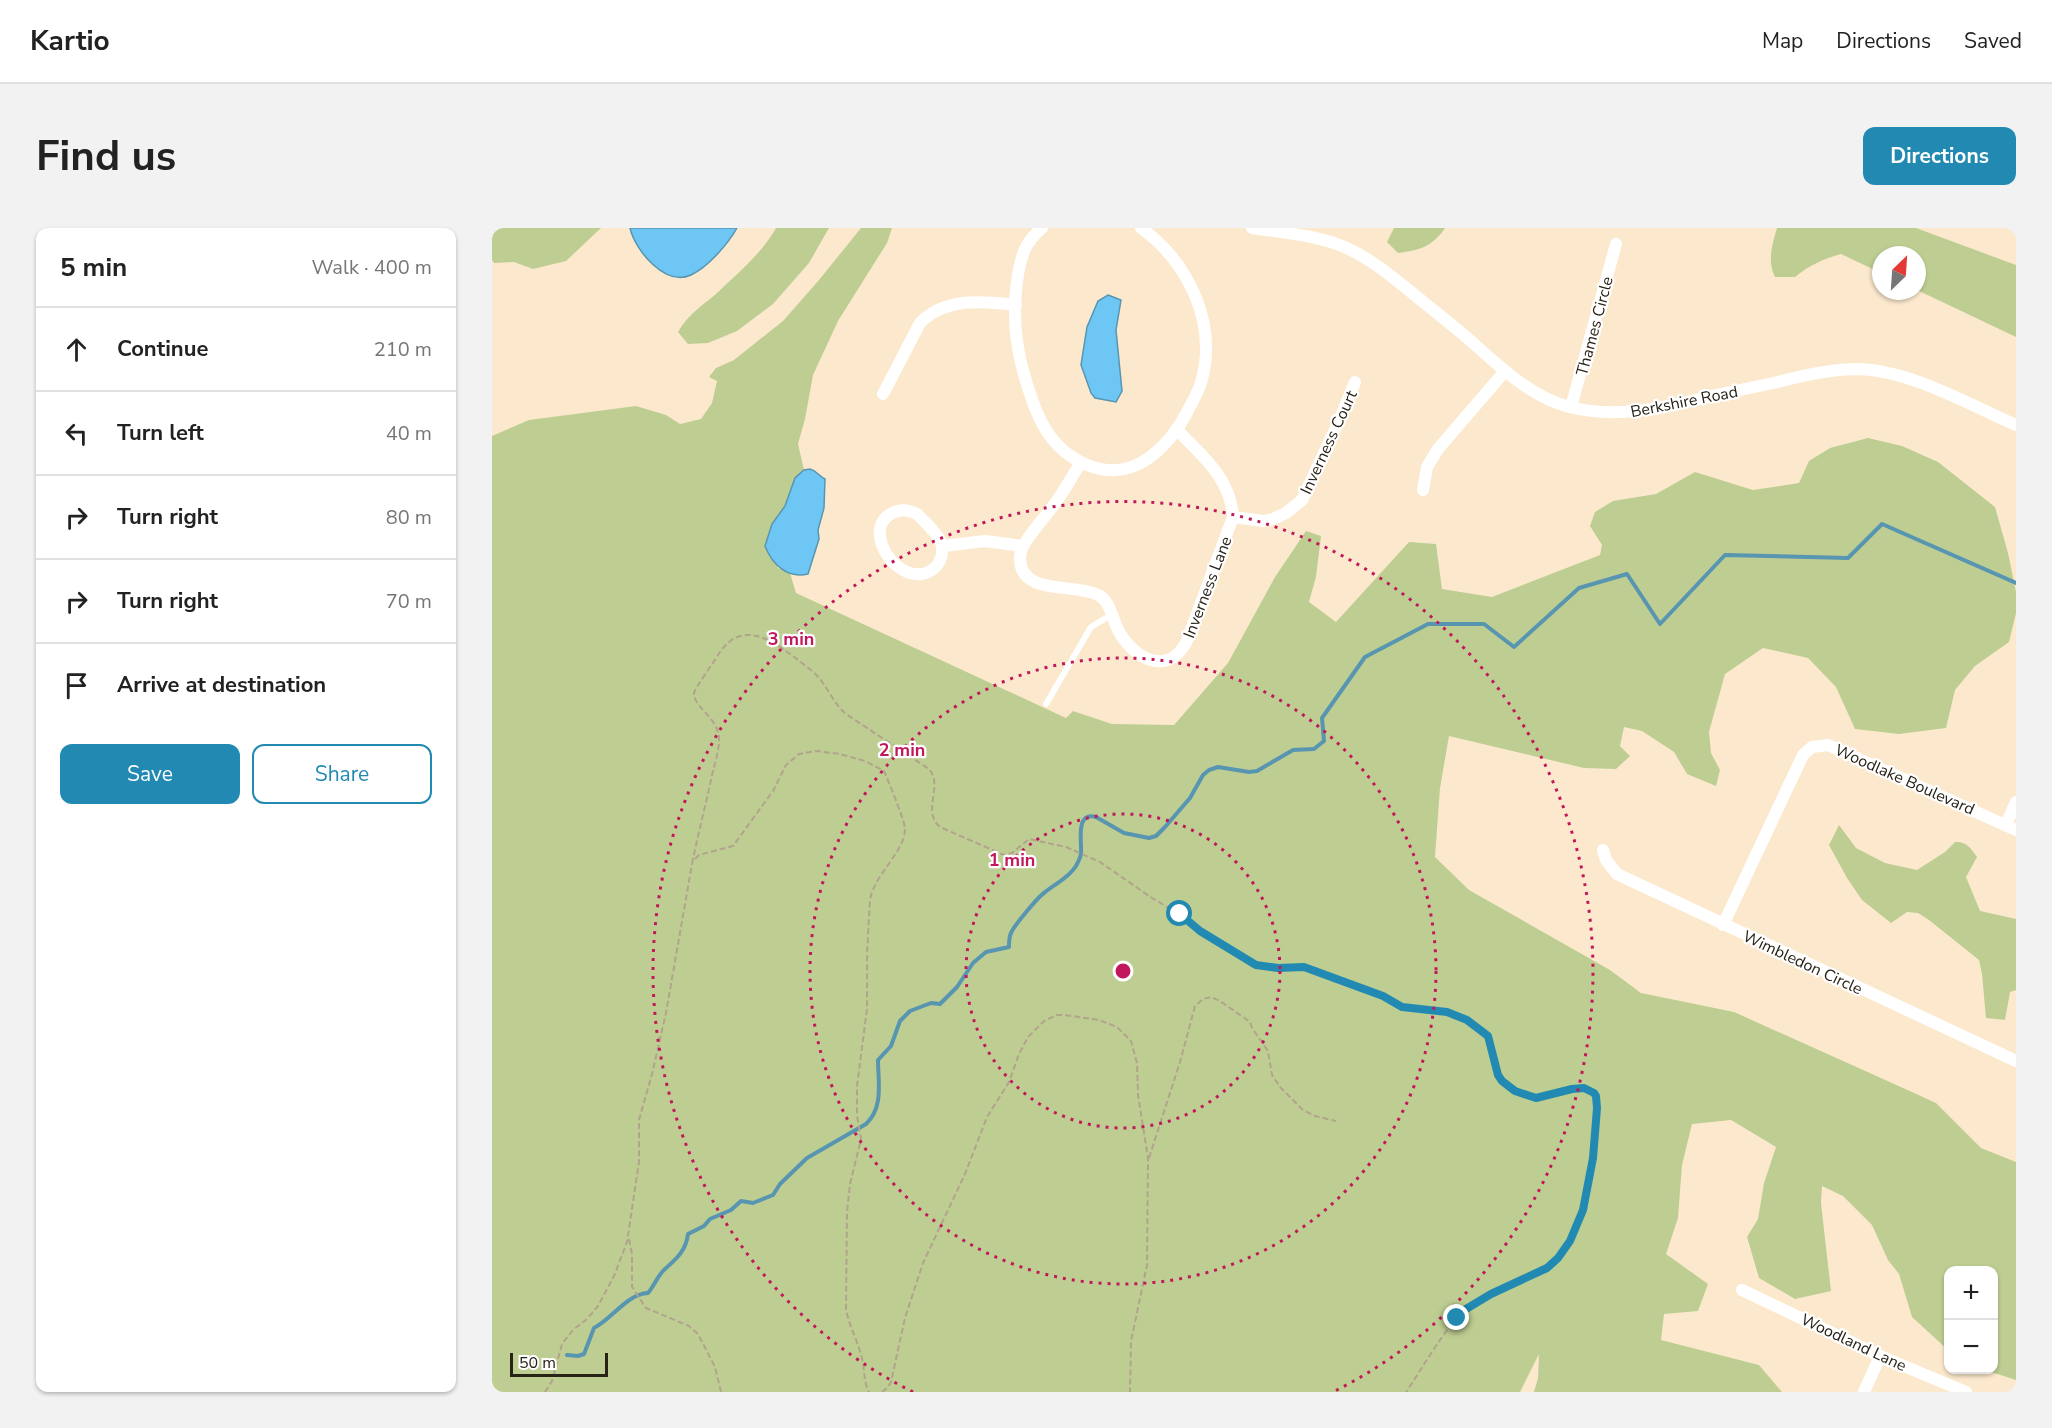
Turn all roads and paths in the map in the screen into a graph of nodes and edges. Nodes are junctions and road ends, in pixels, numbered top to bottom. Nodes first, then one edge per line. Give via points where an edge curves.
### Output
1 (1042, 228) edge
2 (1252, 228) edge
3 (1149, 230) edge
4 (1616, 244) dead end
5 (1016, 305) junction
6 (1504, 371) junction
7 (1355, 382) dead end
8 (883, 394) dead end
9 (1571, 407) junction
10 (2016, 425) edge
11 (1176, 429) junction
12 (1080, 464) junction
13 (1424, 490) dead end
14 (1233, 517) junction
15 (943, 546) junction
16 (1023, 546) junction
17 (1111, 615) junction
18 (1046, 704) dead end
19 (2016, 802) edge
20 (2011, 827) edge
21 (1603, 850) dead end
22 (692, 864) junction
23 (1723, 925) junction
24 (2016, 1061) edge
25 (1336, 1121) dead end
26 (1148, 1160) junction
27 (628, 1233) junction
28 (624, 1248) junction
29 (630, 1248) junction
30 (1742, 1290) dead end
31 (1880, 1356) junction
32 (545, 1392) edge
33 (721, 1392) edge
34 (869, 1392) edge
35 (882, 1392) edge
36 (1130, 1392) edge
37 (1406, 1392) edge
38 (1864, 1392) edge
39 (1966, 1392) edge

1 - 5 street via 1025,248
2 - 6 street, Berkshire Road via 1329,241 1362,256
3 - 11 street via 1188,280 1200,308 1206,337 1202,381
4 - 9 street, Thames Circle
5 - 8 street via 967,302 928,315
5 - 12 street via 1020,360 1037,413 1058,444
6 - 9 street, Berkshire Road via 1539,395
6 - 13 street via 1438,449 1428,467
7 - 14 street, Inverness Court via 1302,500 1273,519
9 - 10 street, Berkshire Road via 1608,413 1648,410 1810,375 1859,369 1917,381
11 - 12 street via 1154,453 1133,466 1103,470
11 - 14 street, Inverness Lane via 1221,477 1233,504
12 - 16 street
14 - 17 street, Inverness Lane via 1180,653 1163,662 1144,657 1125,641
15 - 15 street via 917,514 896,511 880,526 884,549 909,573 932,570 941,558
15 - 16 street via 985,541
16 - 17 street, Inverness Lane via 1021,567 1031,581 1098,595
17 - 18 lane via 1088,632
19 - 20 street
20 - 23 street, Woodlake Boulevard via 1828,744 1818,744 1803,755
21 - 23 street, Wimbledon Circle via 1617,874
22 - 27 path via 666,1013 639,1120 639,1162
22 - 34 path via 699,855 733,846 773,791 786,765 799,754 840,754 884,771 905,829 900,846 870,899 867,1009 857,1086 861,1137 848,1198 845,1295
22 - 37 path via 719,736 713,720 698,704 696,687 727,641 743,635 762,638 781,647 818,676 846,714 929,769 935,777 933,818 939,827 1004,855 1029,839 1070,849 1180,914 1251,963 1304,967 1383,996 1402,1007 1447,1012 1467,1020 1488,1036 1498,1075 1515,1091 1536,1098 1564,1090 1590,1089 1596,1096 1592,1170 1583,1210 1565,1250 1547,1268 1462,1312
23 - 24 street, Wimbledon Circle
25 - 26 path via 1303,1110 1272,1074 1268,1051 1250,1022 1211,997 1195,1006
26 - 35 path via 1131,1041 1109,1023 1075,1015 1058,1015 1044,1021 1028,1037 1009,1082 987,1118 926,1258 905,1318 891,1382
26 - 36 path via 1148,1266 1131,1341
27 - 28 path
27 - 29 path
28 - 29 path
28 - 32 path via 598,1306 562,1344
29 - 33 path via 633,1290 650,1310 689,1326 698,1334 715,1366
30 - 31 street, Woodland Lane
31 - 38 street
31 - 39 street, Woodland Lane

